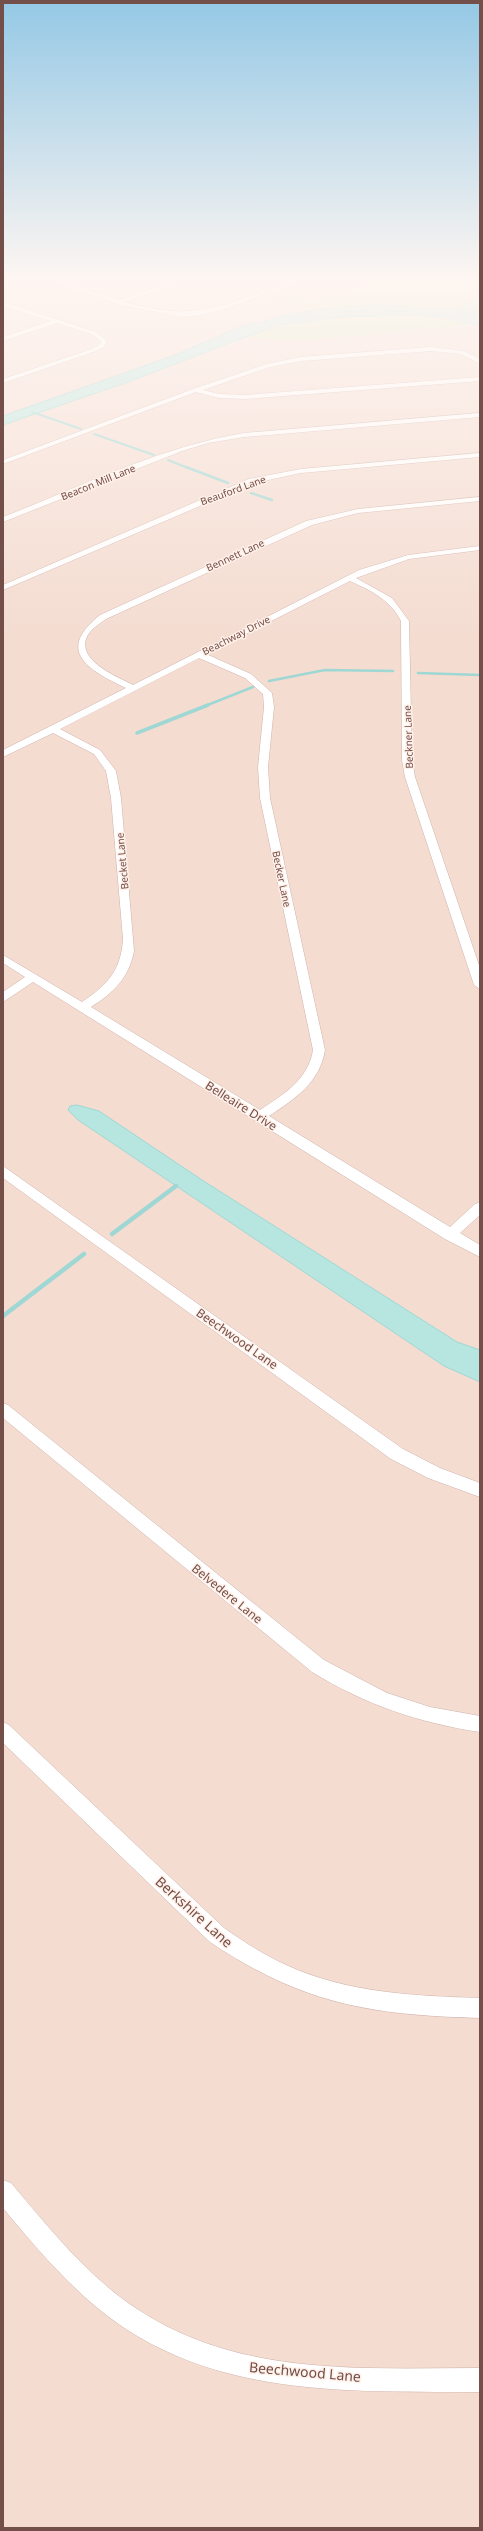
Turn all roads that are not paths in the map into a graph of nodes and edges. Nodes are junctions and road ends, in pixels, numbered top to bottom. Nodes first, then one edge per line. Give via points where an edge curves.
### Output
1 (171, 399) edge
2 (480, 415) edge
3 (480, 455) edge
4 (3, 462) edge
5 (480, 499) edge
6 (3, 520) edge
7 (480, 548) edge
8 (349, 578) junction
9 (3, 588) edge
10 (198, 654) junction
11 (133, 688) junction
12 (53, 729) junction
13 (3, 754) edge
14 (3, 958) edge
15 (34, 976) junction
16 (480, 985) edge
17 (3, 998) edge
18 (84, 1006) junction
19 (259, 1117) junction
20 (3, 1171) edge
21 (480, 1207) edge
22 (450, 1235) junction
23 (480, 1252) edge
24 (3, 1409) edge
25 (480, 1490) edge
26 (480, 1724) edge
27 (3, 1731) edge
28 (480, 2008) edge
29 (3, 2191) edge
30 (480, 2380) edge

1 - 4 street
2 - 6 street, Beacon Mill Lane via 257,434 207,441
3 - 9 street, Beauford Lane via 309,470 252,481
5 - 11 street, Bennett Lane via 362,511 318,520 290,530 103,617 85,633 81,646 84,656 94,668
7 - 8 street, Beachway Drive via 408,557
8 - 10 street, Beachway Drive
8 - 16 street, Beckner Lane via 381,594 404,618 407,760 410,777
10 - 11 street, Beachway Drive
10 - 19 street, Becker Lane via 248,676 261,686 268,696 263,767 265,798 319,1050 315,1068 306,1081
11 - 12 street, Beachway Drive
12 - 13 street, Beachway Drive
12 - 18 street, Becket Lane via 101,755 111,771 116,798 129,957 124,971 114,984
14 - 15 street, Belleaire Drive
15 - 17 street
15 - 18 street, Belleaire Drive
18 - 19 street, Belleaire Drive
19 - 22 street, Belleaire Drive
20 - 25 street, Beechwood Lane via 397,1454 434,1473
21 - 22 street
22 - 23 street, Belleaire Drive
24 - 26 street, Belvedere Lane via 325,1671 354,1689 405,1710 441,1719
27 - 28 street, Berkshire Lane via 193,1913 238,1951 287,1978 351,1998 422,2007
29 - 30 street, Beechwood Lane via 70,2268 98,2293 129,2318 162,2338 193,2352 223,2362 274,2372 324,2377

